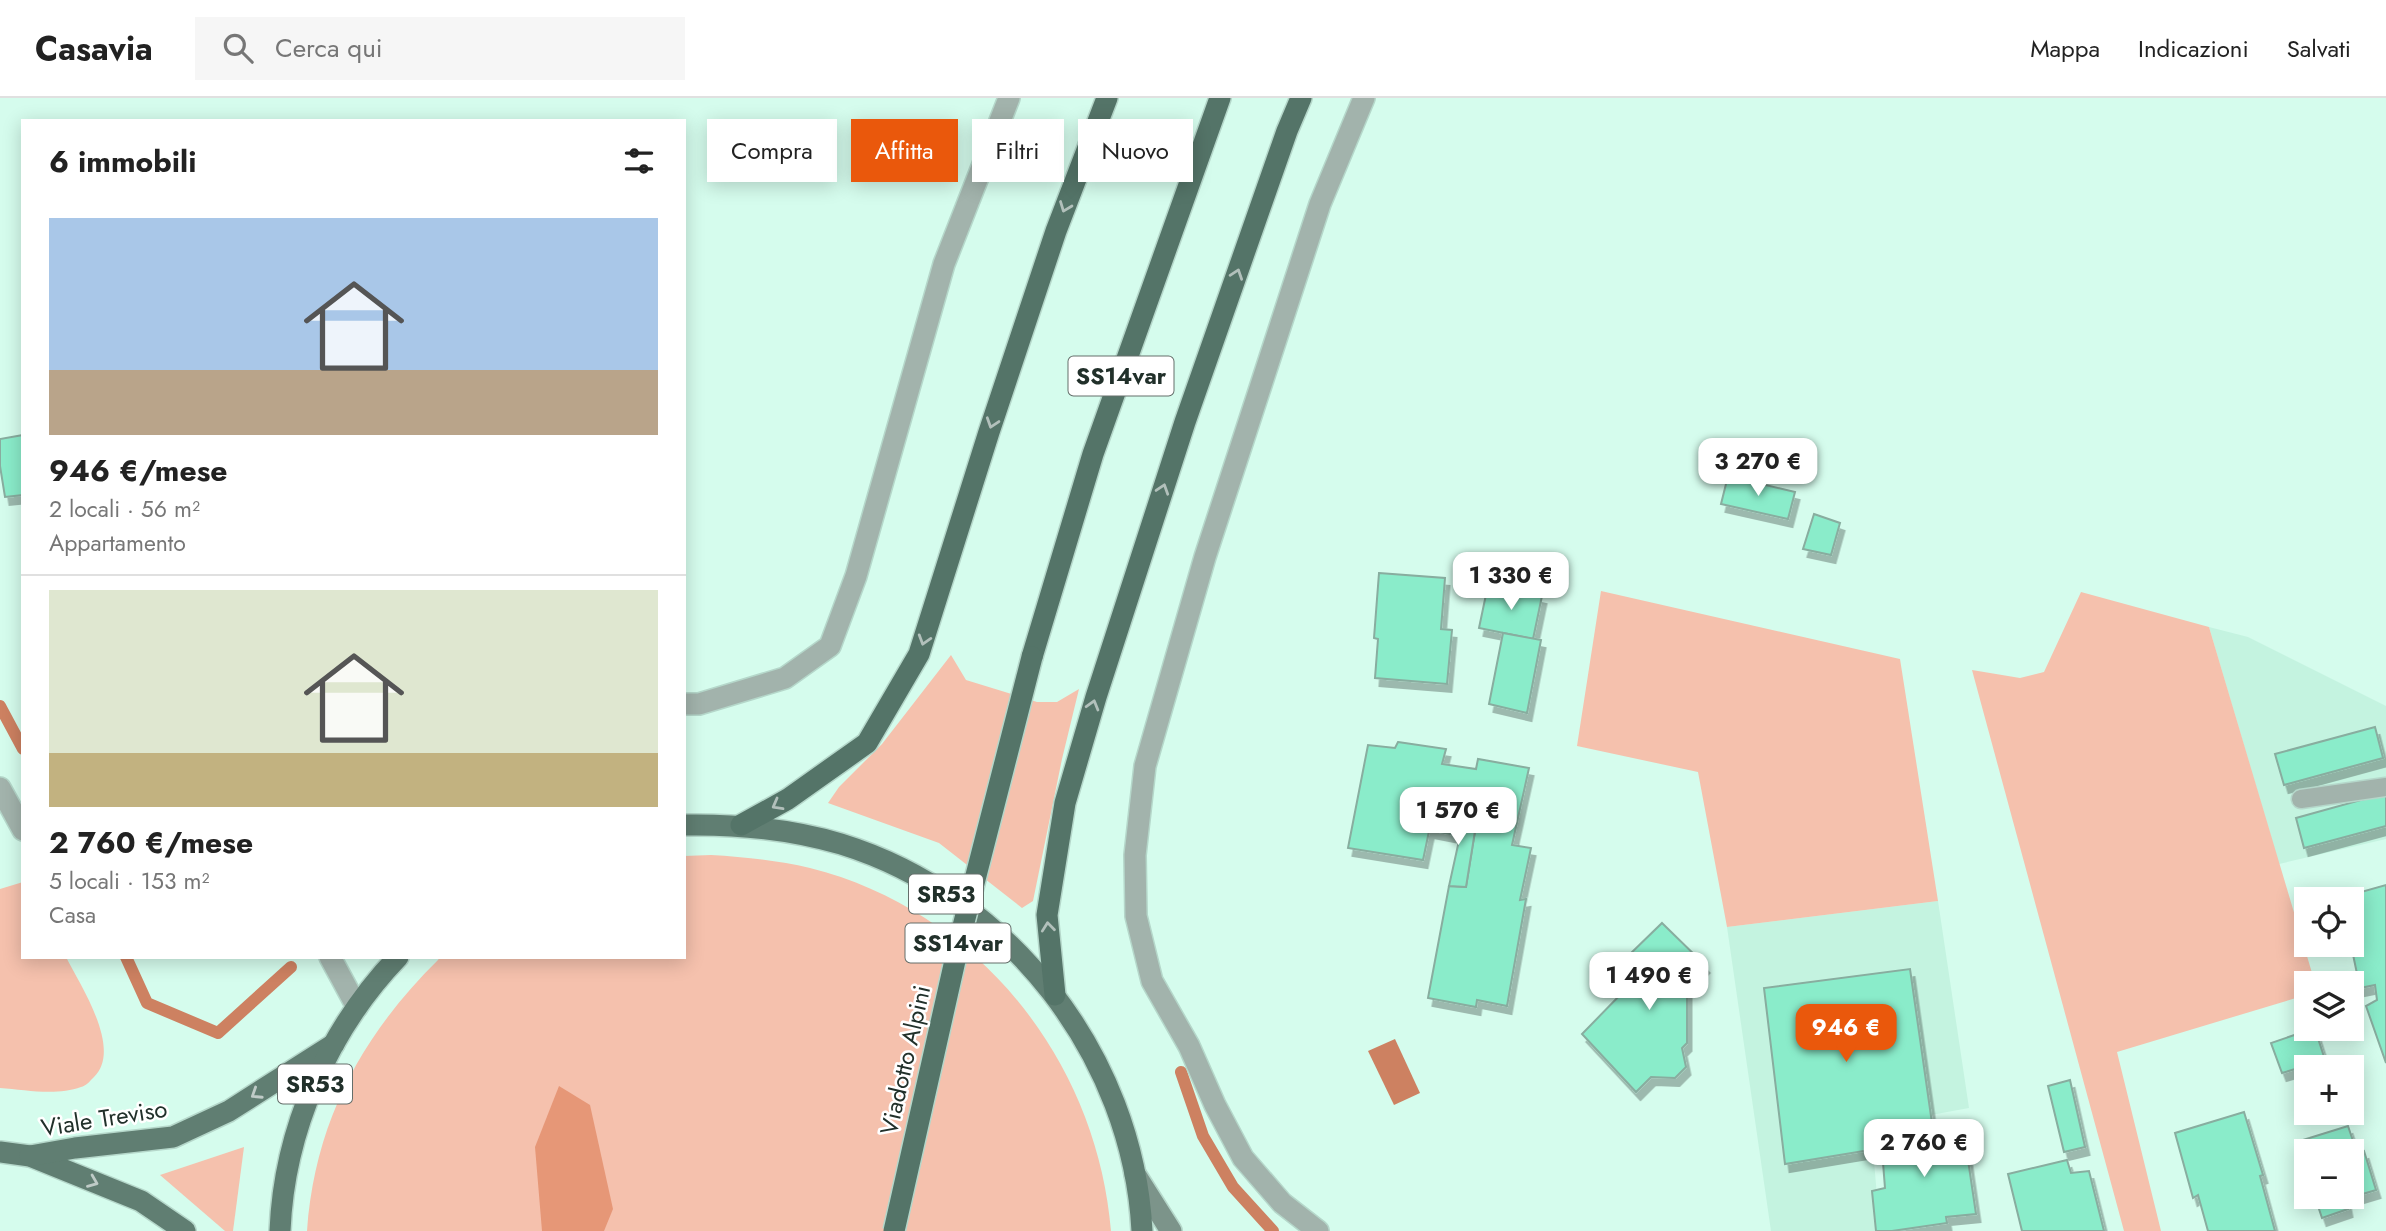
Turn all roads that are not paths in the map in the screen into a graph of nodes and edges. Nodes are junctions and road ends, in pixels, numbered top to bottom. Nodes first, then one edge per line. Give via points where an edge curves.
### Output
1 (1009, 98) edge
2 (1107, 98) edge
3 (1220, 98) edge
4 (1301, 98) edge
5 (1364, 98) edge
6 (686, 704) edge
7 (2386, 787) edge
8 (0, 788) edge
9 (2301, 799) dead end
10 (686, 825) edge
11 (741, 825) junction
12 (21, 826) edge
13 (331, 959) edge
14 (396, 959) edge
15 (1055, 995) junction
16 (357, 1007) junction
17 (334, 1044) junction
18 (0, 1152) edge
19 (30, 1156) junction
20 (1135, 1174) junction
21 (185, 1231) edge
22 (280, 1231) edge
23 (894, 1231) edge
24 (1142, 1231) edge
25 (1171, 1231) edge
26 (1318, 1231) edge

1 - 6 street via 944,264 856,576 830,646 785,678
2 -> 11 highway via 1056,231 919,654 867,743 788,799
3 - 23 highway, Viadotto Alpini / SS14var, bridge via 1093,454 1032,657 961,934
15 -> 4 highway via 1046,915 1065,803 1185,422
5 - 26 street via 1320,204 1205,558 1145,766 1135,855 1136,916 1152,981 1243,1158 1282,1203
7 - 9 lane
8 - 12 street
10 - 11 main road, SR53
11 - 15 main road, SR53 via 844,845 917,877 983,921
13 - 16 street
14 - 16 main road, SR53
15 - 20 main road, SR53 via 1102,1073
16 - 17 main road, SR53
17 -> 19 main road, Viale Treviso / SR53 via 229,1111 173,1137
17 - 22 main road, SR53 via 294,1141
18 - 19 main road, SR53
19 -> 21 main road, Viale Treviso / SR53 via 141,1201
20 - 24 main road, SR53
20 - 25 main road, SR53

